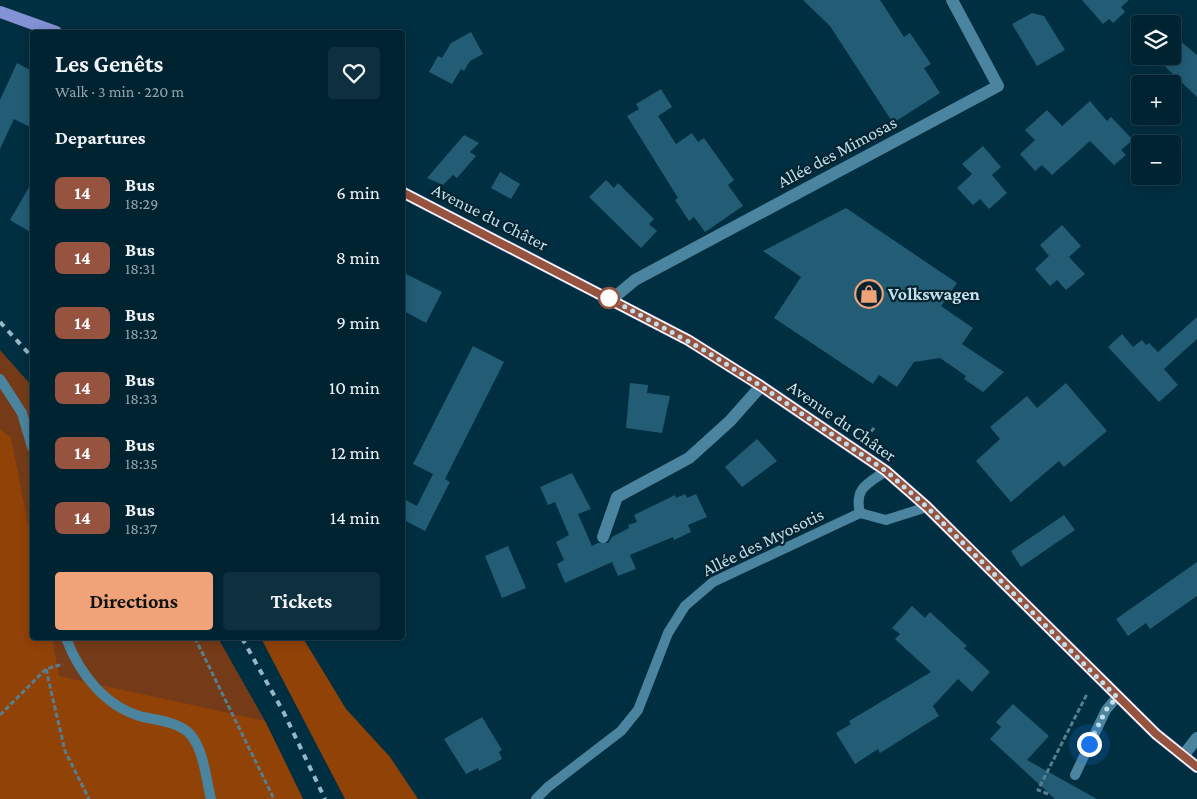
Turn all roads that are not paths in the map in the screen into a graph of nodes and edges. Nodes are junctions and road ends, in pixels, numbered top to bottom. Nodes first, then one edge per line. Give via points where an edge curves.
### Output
1 (952, 0) edge
2 (0, 12) edge
3 (50, 30) edge
4 (405, 194) edge
5 (611, 300) junction
6 (0, 379) edge
7 (761, 386) junction
8 (30, 440) edge
9 (886, 471) junction
10 (927, 507) junction
11 (860, 513) junction
12 (603, 537) dead end
13 (67, 640) edge
14 (1117, 697) junction
15 (1197, 738) edge
16 (1183, 756) junction
17 (1197, 767) edge
18 (1075, 775) dead end
19 (211, 799) edge
20 (536, 799) edge

1 - 5 street, Allée des Mimosas via 998,86 635,280
2 - 3 main road
4 - 5 main road, Avenue du Châter
5 - 7 main road, Avenue du Châter via 688,340
6 - 8 lane via 22,413
7 - 9 main road, Avenue du Châter
7 - 12 street via 730,421 689,458 617,497
9 - 10 main road, Avenue du Châter
9 - 11 lane via 862,487 857,501
10 - 11 lane via 886,520
10 - 14 main road, Avenue du Châter
11 - 20 lane, Allée des Myosotis via 713,582 685,606 668,633 648,689 632,717 621,731
13 - 19 lane via 87,679 118,706 141,716 168,722 190,733 201,756
14 - 16 main road, Avenue du Châter
14 - 18 lane via 1106,710
15 - 16 street
16 - 17 main road, Avenue du Châter

